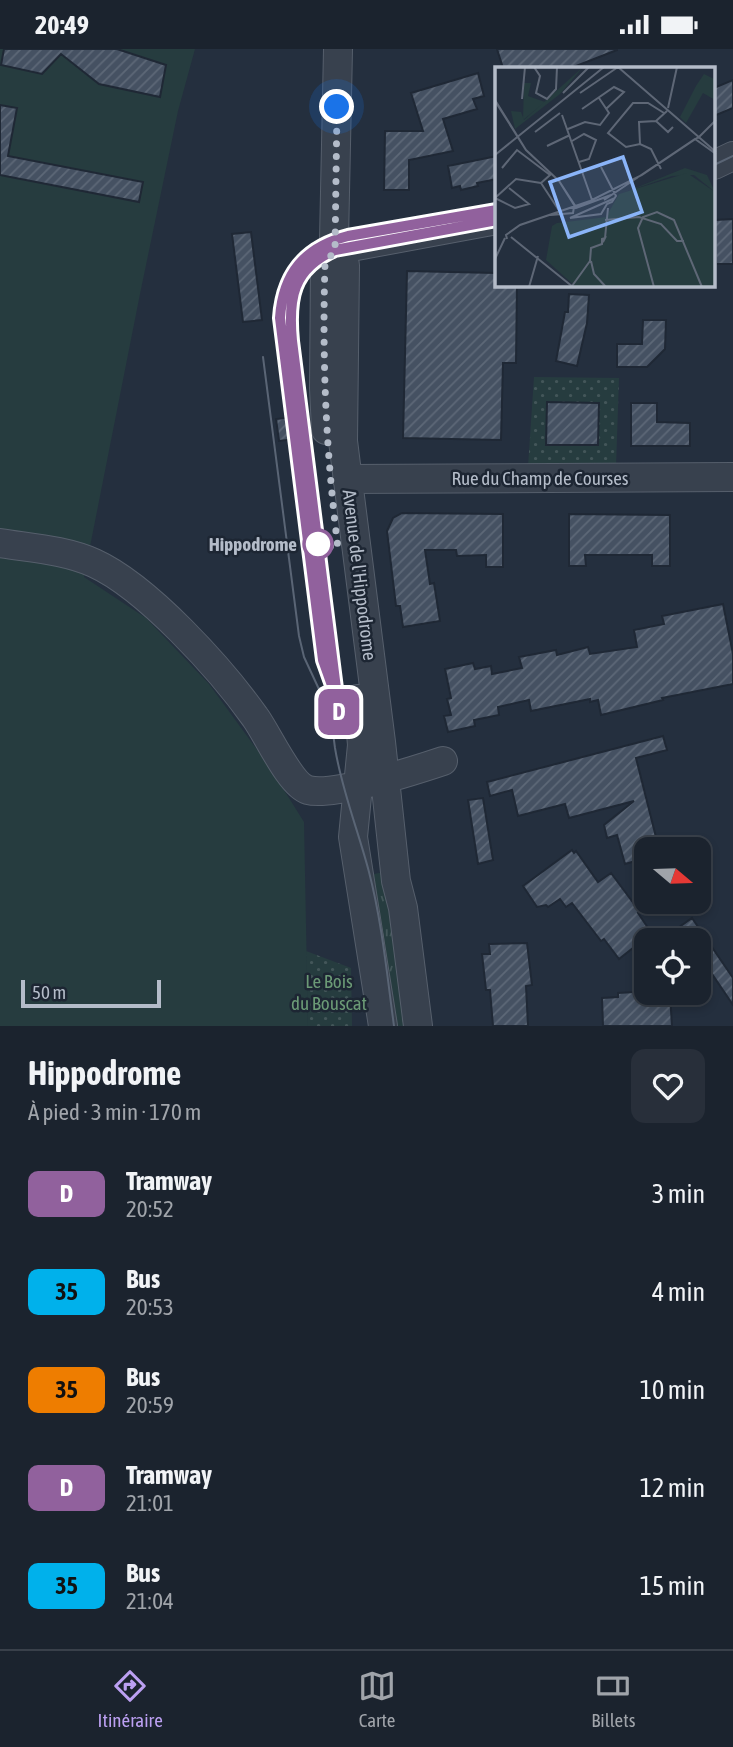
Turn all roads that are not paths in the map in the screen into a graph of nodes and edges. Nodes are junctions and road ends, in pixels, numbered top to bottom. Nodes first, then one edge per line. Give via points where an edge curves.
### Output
1 (338, 49) edge
2 (733, 156) edge
3 (716, 164) edge
4 (495, 220) edge
5 (335, 250) junction
6 (733, 477) edge
7 (340, 490) junction
8 (0, 543) edge
9 (443, 761) dead end
10 (385, 778) junction
11 (358, 785) junction
12 (383, 1026) edge
13 (418, 1026) edge

1 - 5 street, Avenue de l'Hippodrome
2 - 3 street
4 - 5 street
5 - 7 street, Avenue de l'Hippodrome via 345,265
5 - 7 street, Avenue de l'Hippodrome via 325,264 325,414
6 - 7 street, Rue du Champ de Courses
7 - 10 street, Avenue de l'Hippodrome
7 - 11 street, Avenue de l'Hippodrome via 362,745
8 - 11 street via 48,550 105,569 177,627 245,703 303,787 325,791
9 - 10 street
10 - 11 street
10 - 13 street, Avenue de l'Hippodrome
11 - 12 street, Avenue de l'Hippodrome via 353,837

